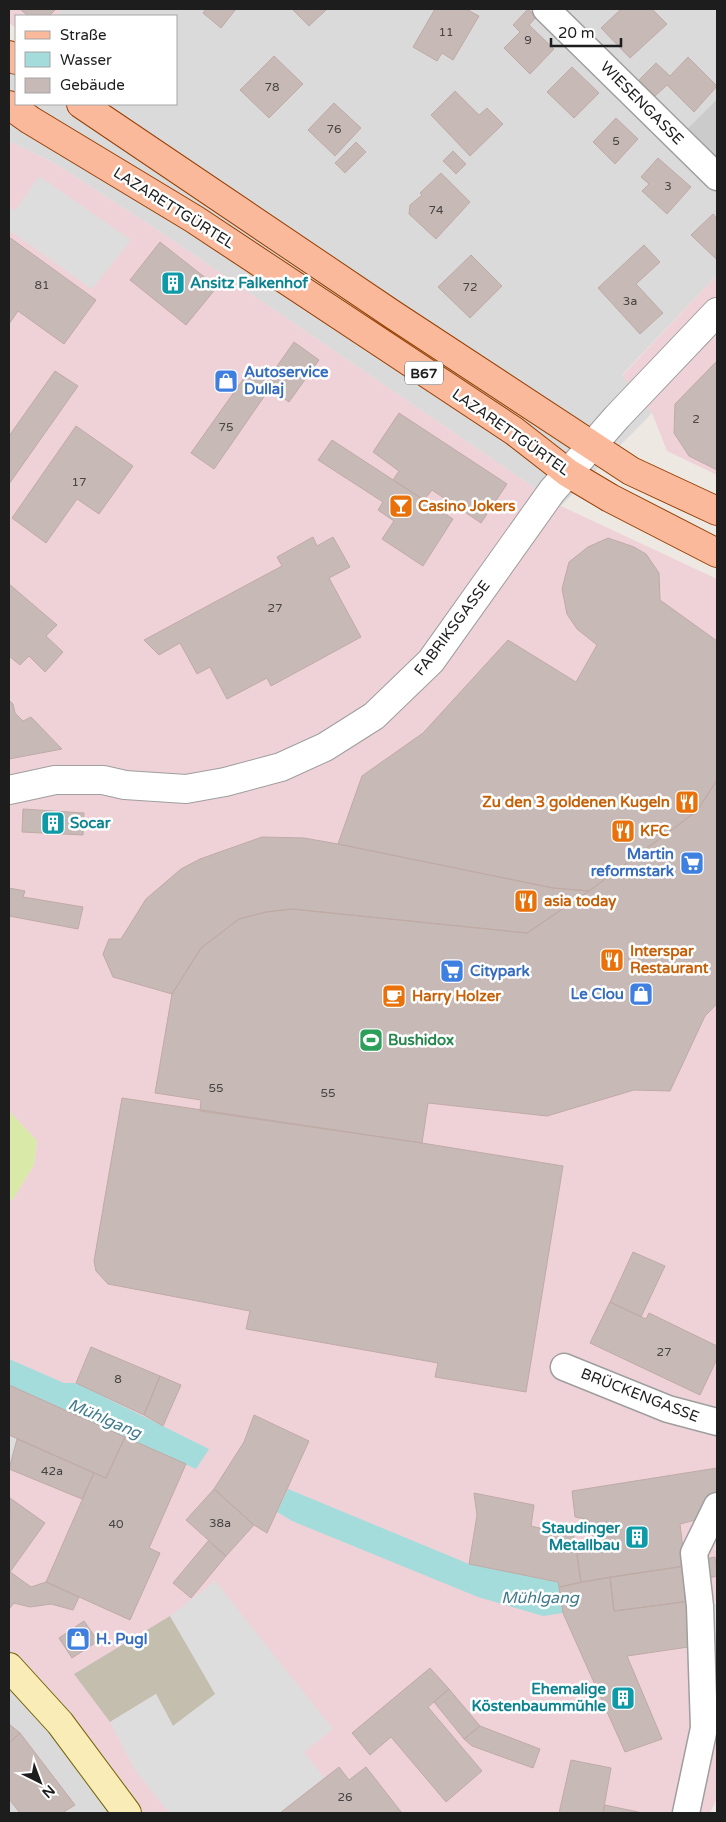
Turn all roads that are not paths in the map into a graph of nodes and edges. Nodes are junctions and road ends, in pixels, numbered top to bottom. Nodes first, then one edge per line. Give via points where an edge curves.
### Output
1 (546, 9) edge
2 (9, 105) edge
3 (83, 105) edge
4 (717, 177) edge
5 (717, 312) edge
6 (592, 445) junction
7 (568, 473) junction
8 (717, 511) edge
9 (717, 553) edge
10 (9, 790) edge
11 (564, 1367) dead end
12 (717, 1422) edge
13 (717, 1506) edge
14 (9, 1667) edge
15 (127, 1813) edge
16 (686, 1813) edge

1 - 4 street, WIESENGASSE
2 - 7 main road, LAZARETTGÜRTEL / B67 via 194,219 514,432
3 - 6 main road, B67
5 - 6 street, FABRIKSGASSE
6 - 7 street, FABRIKSGASSE
6 - 8 main road, B67 via 631,471
7 - 9 main road, LAZARETTGÜRTEL / B67
7 - 10 street, FABRIKSGASSE via 431,661 374,716 325,747 281,767 186,789 125,785 103,780 55,780
11 - 12 street, BRÜCKENGASSE via 668,1409
13 - 16 street via 694,1553 700,1606 704,1728
14 - 15 main road via 60,1723

